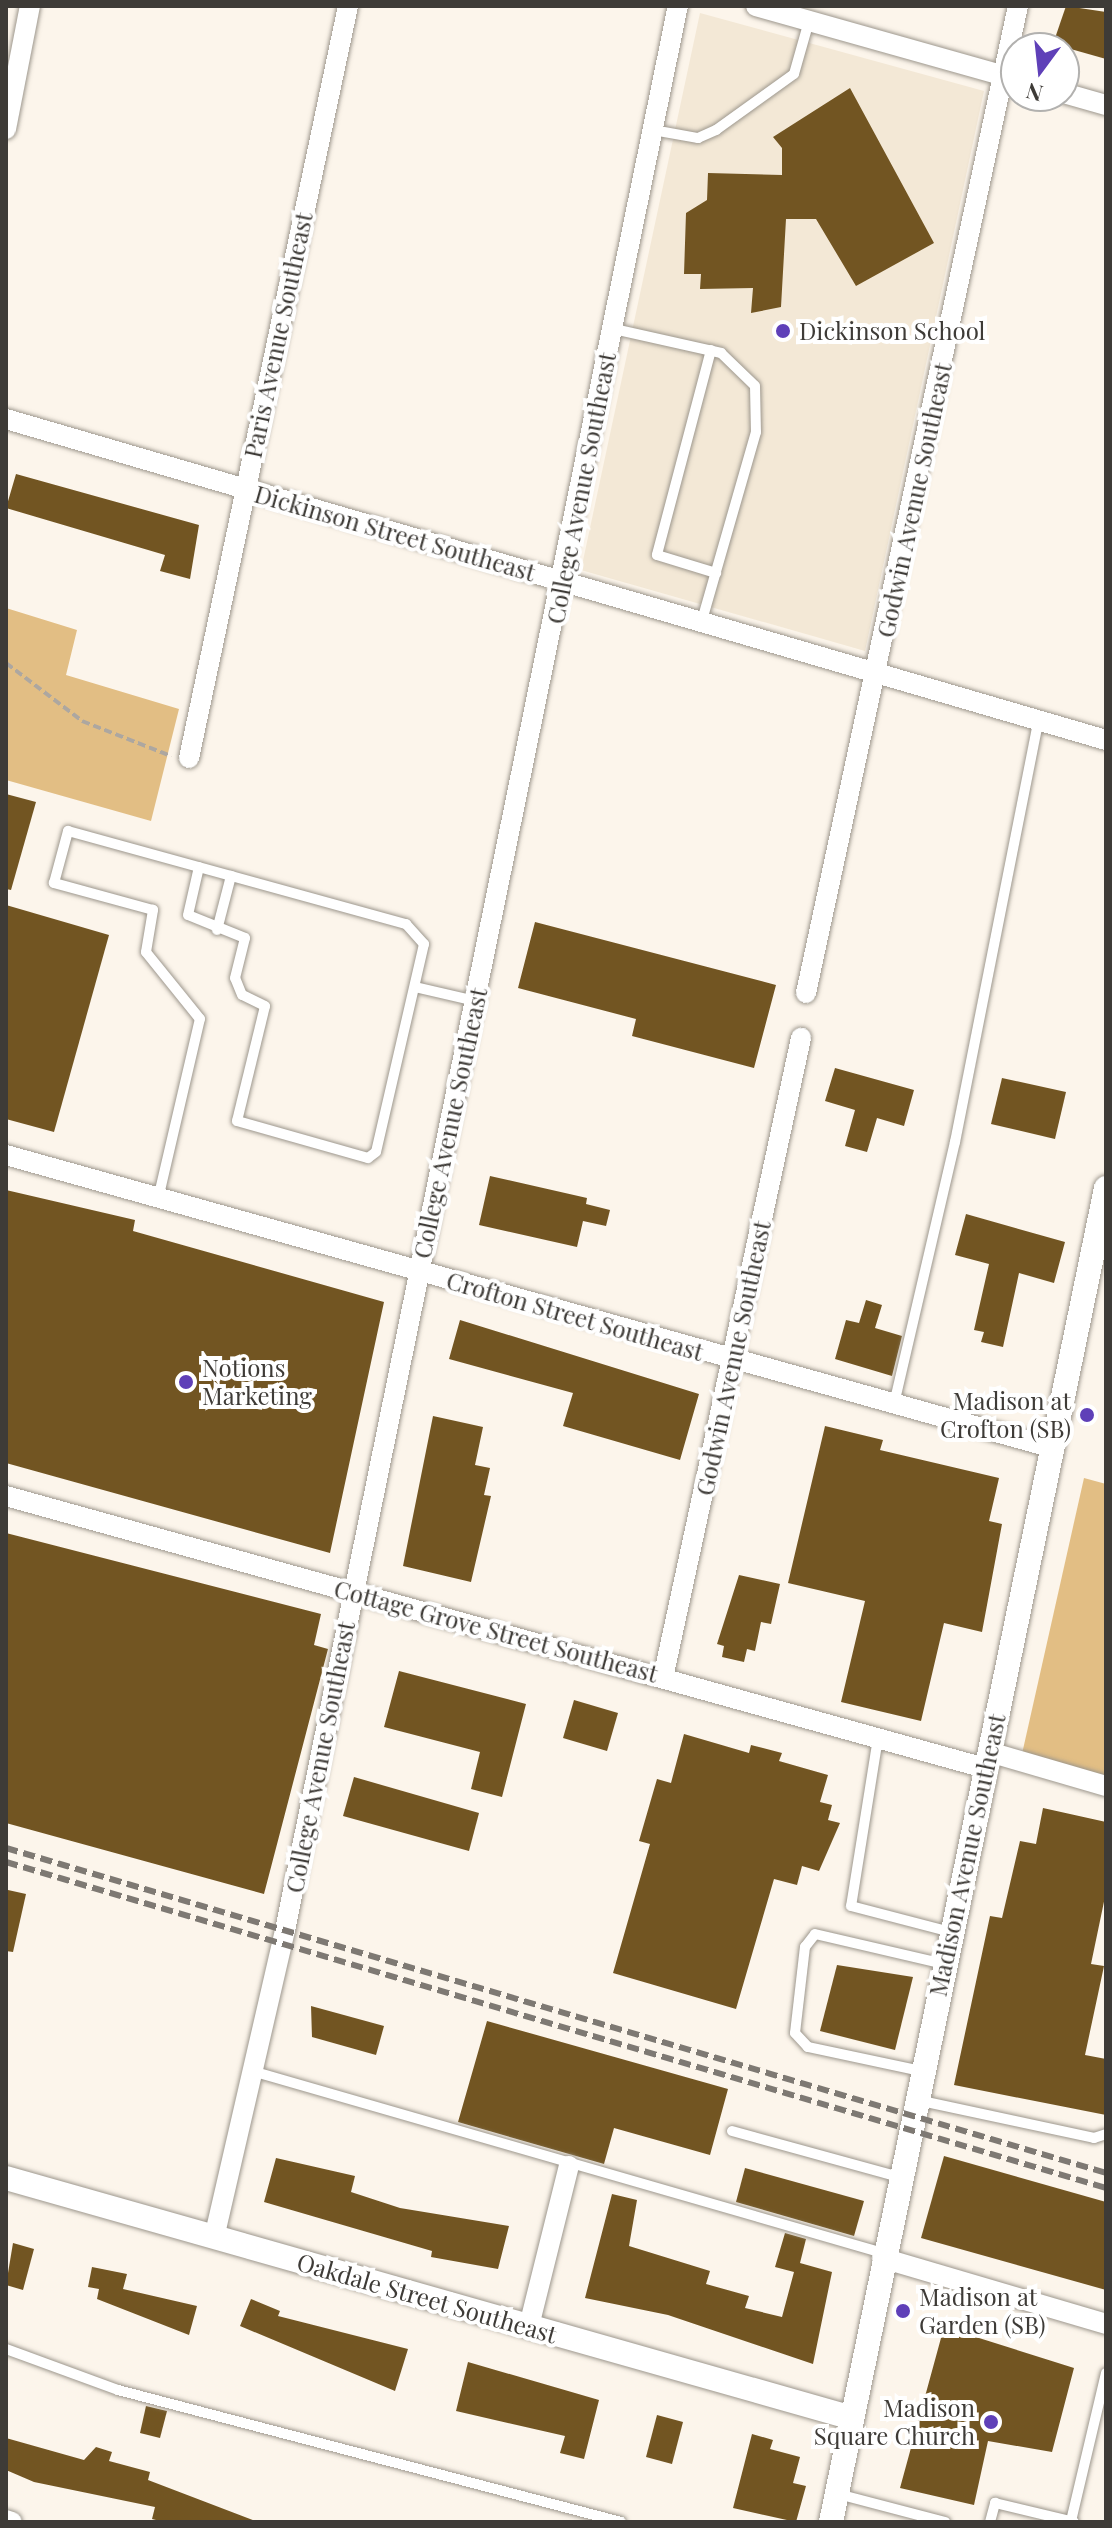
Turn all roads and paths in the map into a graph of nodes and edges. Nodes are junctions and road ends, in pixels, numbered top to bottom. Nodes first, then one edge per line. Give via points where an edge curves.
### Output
1 (30, 6) edge
2 (348, 6) edge
3 (678, 6) edge
4 (756, 6) edge
5 (1018, 6) edge
6 (809, 21) junction
7 (1015, 32) edge
8 (1000, 74) edge
9 (1080, 98) edge
10 (1106, 105) edge
11 (1002, 112) edge
12 (6, 129) edge
13 (653, 130) junction
14 (614, 329) junction
15 (711, 350) junction
16 (6, 419) edge
17 (245, 490) junction
18 (716, 573) junction
19 (563, 582) junction
20 (702, 620) junction
21 (6, 663) edge
22 (879, 669) junction
23 (1039, 719) junction
24 (1106, 740) edge
25 (189, 758) joint
26 (199, 867) junction
27 (231, 876) junction
28 (217, 930) junction
29 (415, 987) junction
30 (806, 993) dead end
31 (475, 1001) junction
32 (801, 1038) dead end
33 (6, 1155) edge
34 (1106, 1188) edge
35 (158, 1199) junction
36 (420, 1272) junction
37 (733, 1359) junction
38 (894, 1404) junction
39 (1053, 1448) junction
40 (6, 1496) edge
41 (353, 1592) junction
42 (663, 1678) junction
43 (878, 1738) junction
44 (987, 1760) junction
45 (1106, 1786) edge
46 (951, 1932) junction
47 (944, 1964) junction
48 (252, 2071) junction
49 (921, 2071) junction
50 (916, 2100) junction
51 (732, 2131) dead end
52 (1106, 2134) edge
53 (569, 2166) junction
54 (899, 2177) junction
55 (6, 2178) edge
56 (214, 2238) junction
57 (883, 2256) junction
58 (1106, 2324) edge
59 (529, 2326) junction
60 (6, 2349) edge
61 (1106, 2373) edge
62 (849, 2417) junction
63 (838, 2494) junction
64 (6, 2520) edge
65 (12, 2522) edge
66 (621, 2522) edge
67 (831, 2522) edge
68 (945, 2522) edge
69 (990, 2522) edge
70 (1072, 2522) edge

1 - 12 street
2 - 17 street, Paris Avenue Southeast
3 - 13 street, College Avenue Southeast
4 - 6 street
5 - 7 street, Godwin Avenue Southeast
6 - 8 street
6 - 13 lane via 794,74 716,130 698,138
9 - 10 street
11 - 22 street, Godwin Avenue Southeast
13 - 14 street, College Avenue Southeast
14 - 15 lane
14 - 19 street, College Avenue Southeast
15 - 18 lane via 740,365 760,409
15 - 18 lane via 657,555
16 - 17 street, Dickinson Street Southeast
17 - 19 street, Dickinson Street Southeast
17 - 25 street, Paris Avenue Southeast
18 - 20 lane
19 - 20 street, Dickinson Street Southeast
19 - 31 street, College Avenue Southeast
20 - 22 street, Dickinson Street Southeast
21 - 25 path via 82,721
22 - 23 street, Dickinson Street Southeast
22 - 30 street, Godwin Avenue Southeast
23 - 24 street, Dickinson Street Southeast
23 - 38 lane via 955,1142
26 - 27 lane
26 - 28 lane via 188,915
26 - 35 lane via 68,831 54,883 153,910 146,952 200,1019
27 - 28 lane
27 - 29 lane via 406,924 424,944
28 - 29 lane via 245,938 235,978 242,995 265,1006 237,1121 368,1158 376,1152
29 - 31 lane
31 - 36 street, College Avenue Southeast
32 - 37 street, Godwin Avenue Southeast
33 - 35 street, Crofton Street Southeast
34 - 39 street, Madison Avenue Southeast
35 - 36 street, Crofton Street Southeast
36 - 37 street, Crofton Street Southeast
36 - 41 street, College Avenue Southeast
37 - 38 street, Crofton Street Southeast
37 - 42 street, Godwin Avenue Southeast
38 - 39 street, Crofton Street Southeast
39 - 44 street, Madison Avenue Southeast
40 - 41 street, Cottage Grove Street Southeast
41 - 42 street, Cottage Grove Street Southeast
41 - 48 street, College Avenue Southeast
42 - 43 street, Cottage Grove Street Southeast
43 - 44 street, Cottage Grove Street Southeast
43 - 46 lane via 851,1906
44 - 45 street, Cottage Grove Street Southeast
44 - 46 street, Madison Avenue Southeast
46 - 47 street, Madison Avenue Southeast
47 - 49 street, Madison Avenue Southeast
47 - 49 lane via 815,1934 805,1947 795,2033 808,2047
48 - 53 lane
48 - 56 street, College Avenue Southeast
49 - 50 street, Madison Avenue Southeast
50 - 52 lane via 1094,2138
50 - 54 street, Madison Avenue Southeast
51 - 54 lane
53 - 57 lane
53 - 59 street
54 - 57 street, Madison Avenue Southeast
55 - 56 street, Oakdale Street Southeast
56 - 59 street, Oakdale Street Southeast
57 - 58 street
57 - 62 street, Madison Avenue Southeast
59 - 62 street, Oakdale Street Southeast
60 - 66 lane via 118,2390
61 - 70 lane
62 - 63 street, Madison Avenue Southeast
63 - 67 street, Madison Avenue Southeast
63 - 68 lane
64 - 65 street
69 - 70 lane via 995,2503

